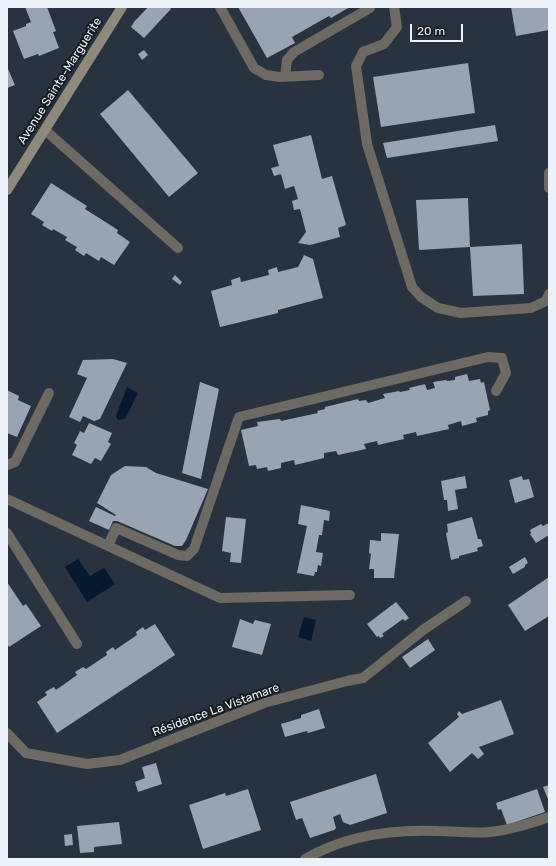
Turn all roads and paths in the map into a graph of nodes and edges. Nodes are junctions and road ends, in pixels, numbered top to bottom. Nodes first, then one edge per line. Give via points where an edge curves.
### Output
1 (122, 7) edge
2 (220, 7) edge
3 (394, 7) edge
4 (370, 8) dead end
5 (319, 75) dead end
6 (285, 76) junction
7 (45, 130) junction
8 (549, 173) edge
9 (549, 188) edge
10 (7, 190) edge
11 (178, 248) dead end
12 (549, 294) edge
13 (496, 391) dead end
14 (49, 393) dead end
15 (7, 465) edge
16 (7, 498) edge
17 (7, 533) edge
18 (108, 546) junction
19 (350, 595) dead end
20 (466, 601) dead end
21 (77, 644) dead end
22 (7, 733) edge
23 (549, 817) edge
24 (305, 859) edge

1 - 7 street, Avenue Sainte-Marguerite
2 - 6 street via 254,68 266,75
3 - 12 street via 397,27 384,44 363,52 356,66 367,144 412,287 421,297 438,308 460,313 530,308 546,300
4 - 6 street via 294,52 288,60
5 - 6 street
7 - 10 street, Avenue Sainte-Marguerite
7 - 11 street
8 - 9 street
13 - 18 street via 506,373 502,358 488,357 239,417 194,549 187,556 178,555 116,528
14 - 15 street via 15,462
16 - 18 street
17 - 21 street
18 - 19 street via 220,598
20 - 22 street, Résidence La Vistamare via 363,678 264,703 120,760 87,764 26,753
23 - 24 street via 516,828 490,832 415,830 364,835 339,843

